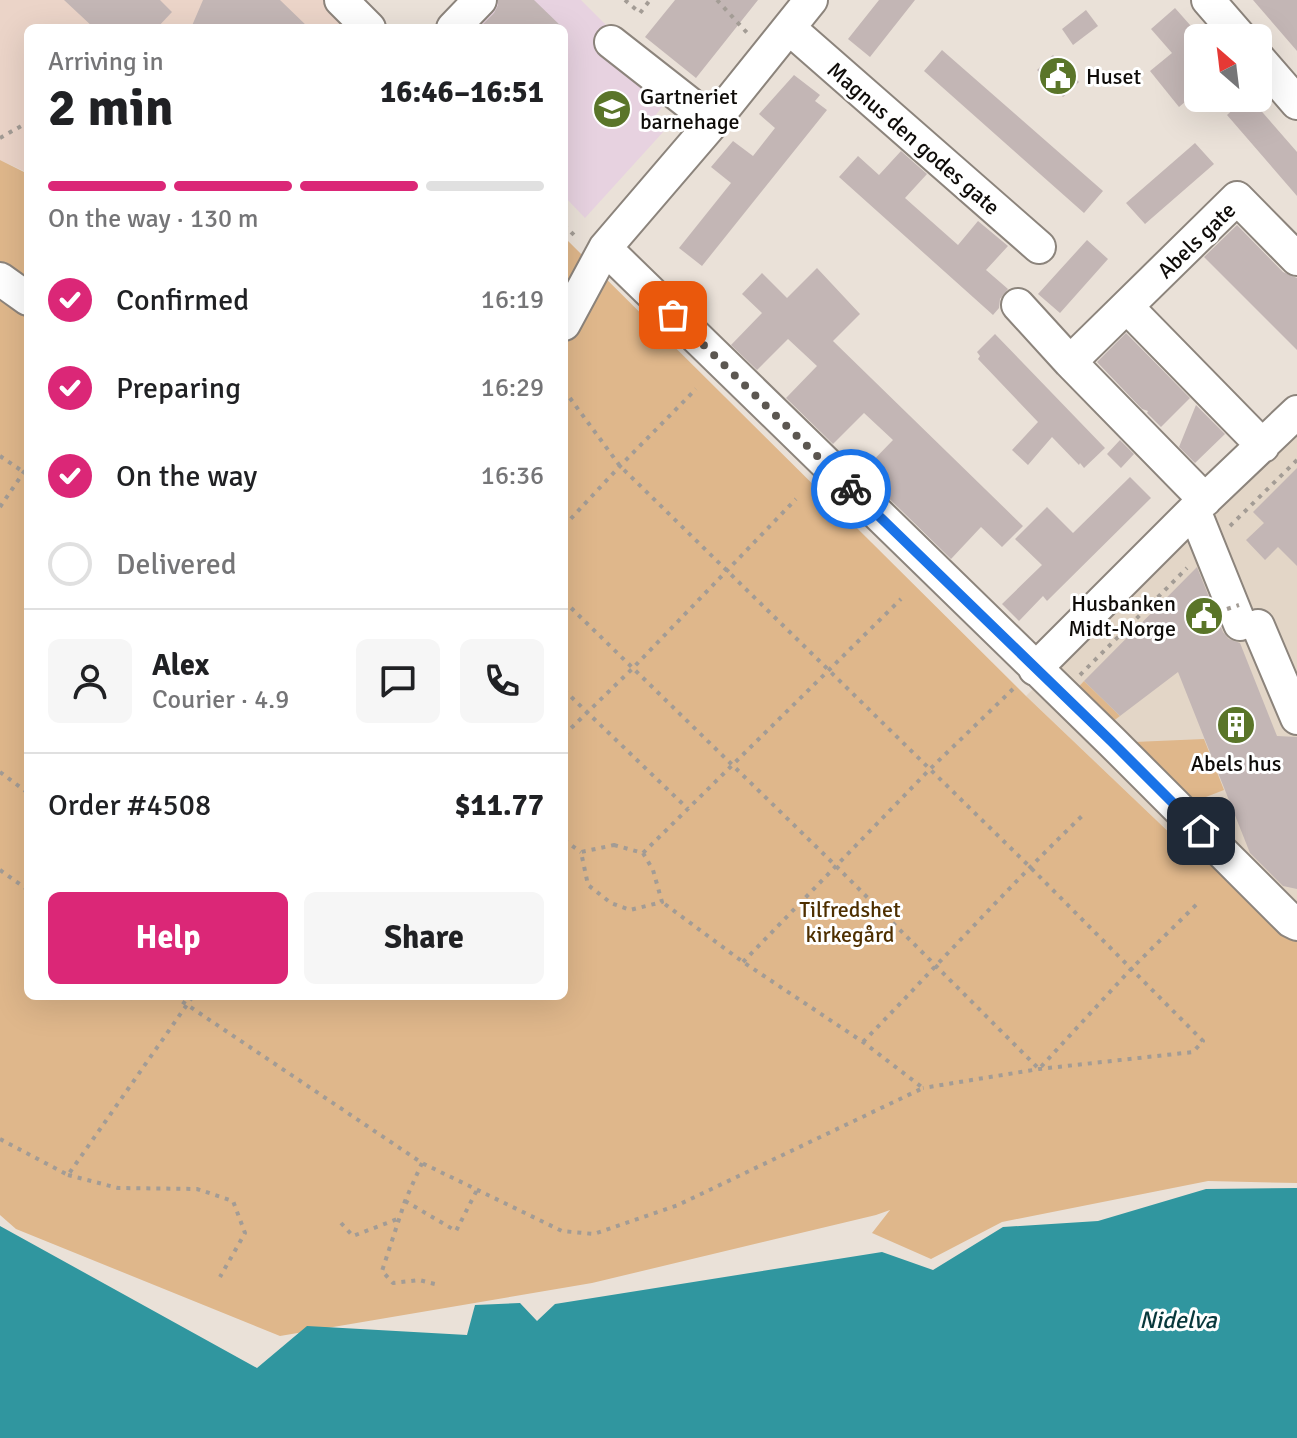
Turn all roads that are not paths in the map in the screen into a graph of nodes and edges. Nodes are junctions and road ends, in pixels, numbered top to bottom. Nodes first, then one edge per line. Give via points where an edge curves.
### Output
1 (341, 0) edge
2 (480, 0) edge
3 (811, 0) edge
4 (1208, 0) edge
5 (365, 24) edge
6 (457, 24) edge
7 (1229, 24) edge
8 (789, 28) junction
9 (611, 42) dead end
10 (1272, 74) edge
11 (1297, 103) edge
12 (713, 122) junction
13 (1039, 247) dead end
14 (605, 248) junction
15 (1293, 249) edge
16 (0, 279) edge
17 (24, 296) edge
18 (1018, 305) dead end
19 (1127, 307) junction
20 (568, 317) edge
21 (1070, 362) junction
22 (1297, 412) edge
23 (1263, 446) junction
24 (1200, 505) junction
25 (1035, 669) junction
26 (1297, 718) edge
27 (1297, 924) edge

1 - 5 street
2 - 6 street
3 - 8 street
4 - 7 street
8 - 12 street
8 - 13 street, Magnus den godes gate
9 - 12 street
10 - 11 street
12 - 14 street
14 - 20 street
14 - 25 street
15 - 19 street, Abels gate via 1237,198
16 - 17 street
18 - 21 street
19 - 21 street, Abels gate
19 - 23 street
21 - 24 street
22 - 23 street
23 - 24 street
24 - 25 street
24 - 26 street via 1209,546
25 - 27 street

